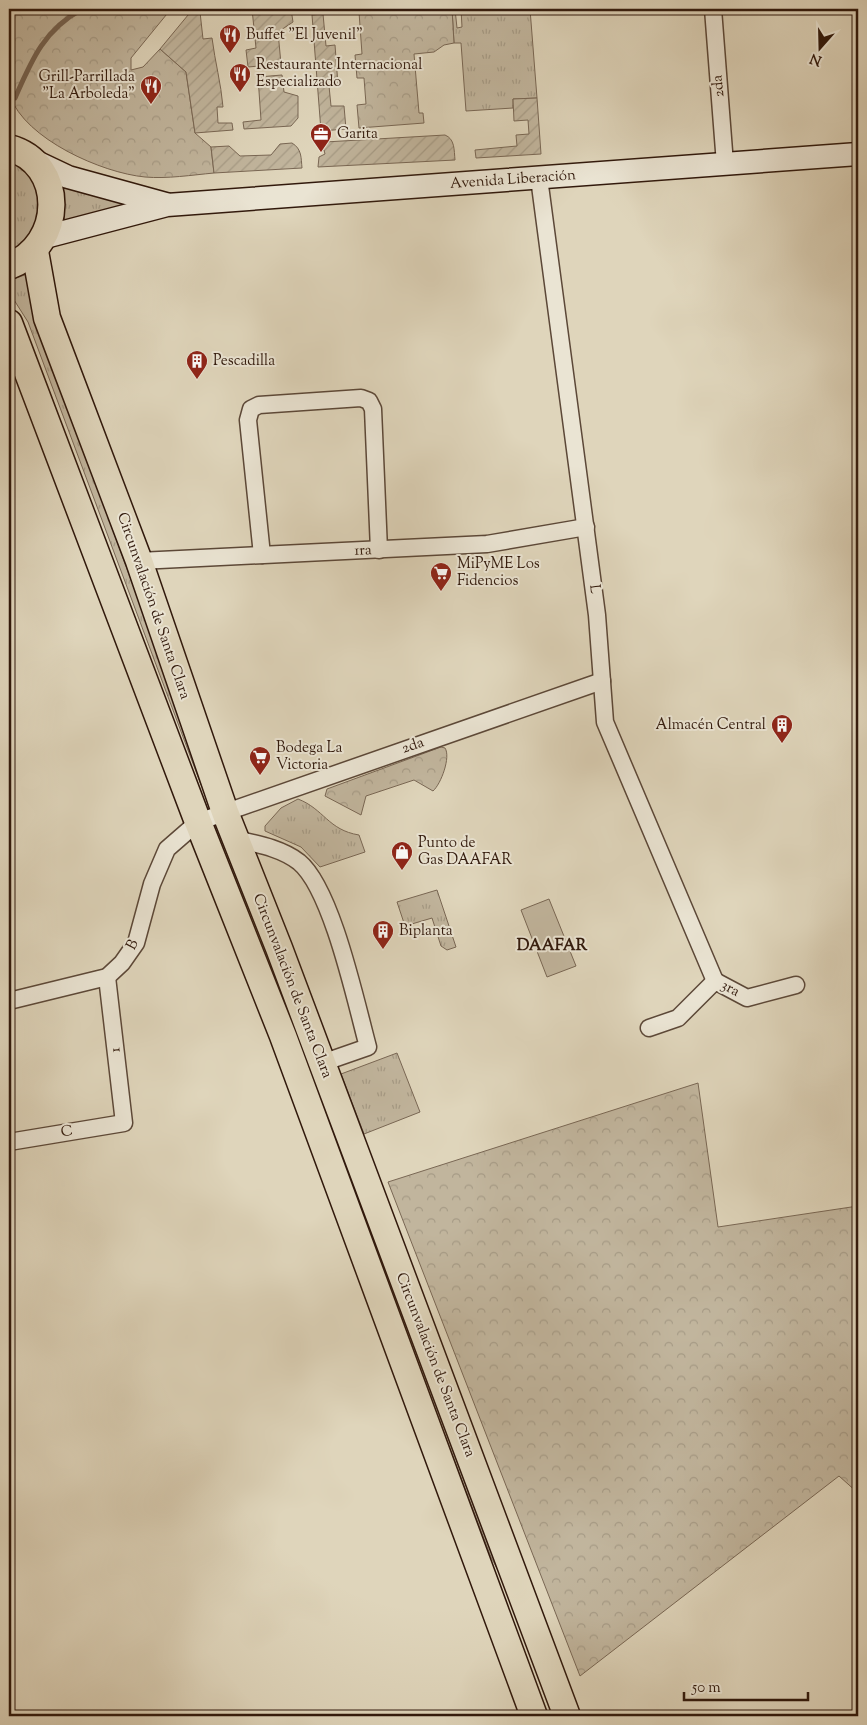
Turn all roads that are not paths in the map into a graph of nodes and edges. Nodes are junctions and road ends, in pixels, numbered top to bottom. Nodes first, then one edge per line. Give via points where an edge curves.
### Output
1 (713, 9) edge
2 (16, 150) edge
3 (858, 154) edge
4 (725, 164) junction
5 (539, 178) junction
6 (167, 205) junction
7 (40, 244) junction
8 (9, 266) edge
9 (12, 337) edge
10 (586, 527) junction
11 (380, 550) junction
12 (262, 555) junction
13 (139, 561) junction
14 (602, 681) junction
15 (225, 812) junction
16 (198, 822) junction
17 (235, 839) junction
18 (107, 977) junction
19 (715, 981) junction
20 (796, 985) dead end
21 (9, 1001) edge
22 (649, 1028) dead end
23 (322, 1063) junction
24 (124, 1123) joint
25 (9, 1142) edge
26 (566, 1715) edge
27 (534, 1716) edge

1 - 4 street, 2da
2 - 6 main road, Avenida Liberación via 68,177
2 - 7 highway via 44,176 51,196 52,217
3 - 4 main road, Avenida Liberación
4 - 5 main road, Avenida Liberación
5 - 6 main road, Avenida Liberación
5 - 10 street, L
6 - 7 main road, Avenida Liberación
7 - 8 highway via 20,262
7 - 13 highway, Circunvalación de Santa Clara via 47,318
9 - 16 highway, Circunvalación de Santa Clara
10 - 11 street, 1ra via 487,544
10 - 14 street, L
11 - 12 street, 1ra
11 - 12 street via 373,408 369,401 361,398 259,405 251,409 248,420
12 - 13 street, 1ra
13 - 15 highway, Circunvalación de Santa Clara
14 - 15 street, 2da
14 - 19 street, L via 604,722
15 - 16 street, 2da
15 - 17 highway, Circunvalación de Santa Clara
16 - 18 street, B via 167,849 152,884 136,943
16 - 27 highway, Circunvalación de Santa Clara via 283,1036
17 - 23 highway, Circunvalación de Santa Clara
17 - 23 street via 277,849 300,862 318,884 329,911 368,1047
18 - 21 street
18 - 24 street, 1
19 - 20 street, 3ra via 747,998
19 - 22 street, 3ra via 678,1018
23 - 26 highway, Circunvalación de Santa Clara
24 - 25 street, C

